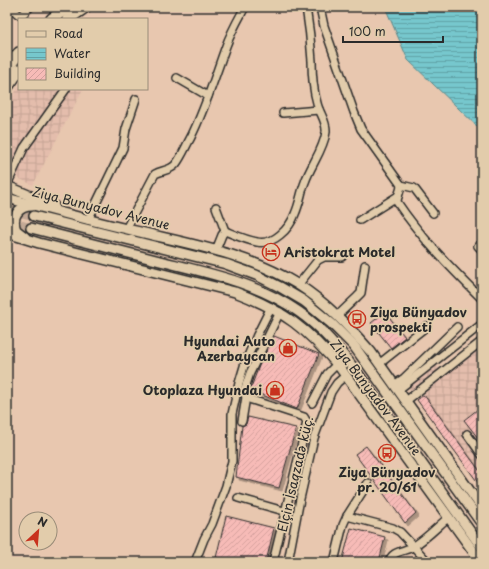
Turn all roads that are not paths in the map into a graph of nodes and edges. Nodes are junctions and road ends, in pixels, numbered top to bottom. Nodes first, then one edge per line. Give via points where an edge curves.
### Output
1 (10, 7) edge
2 (30, 7) edge
3 (67, 7) edge
4 (85, 7) edge
5 (245, 7) edge
6 (306, 7) edge
7 (320, 7) edge
8 (53, 18) edge
9 (69, 18) edge
10 (18, 54) edge
11 (7, 68) edge
12 (18, 71) edge
13 (177, 78) dead end
14 (7, 87) edge
15 (65, 90) edge
16 (208, 96) junction
17 (136, 99) dead end
18 (319, 110) junction
19 (284, 113) dead end
20 (7, 185) edge
21 (401, 185) junction
22 (398, 196) junction
23 (7, 198) edge
24 (36, 206) junction
25 (216, 207) dead end
26 (433, 213) dead end
27 (34, 216) tunnel mouth
28 (88, 220) junction
29 (360, 220) dead end
30 (31, 228) tunnel mouth
31 (126, 229) junction
32 (225, 231) junction
33 (7, 233) edge
34 (39, 243) junction
35 (216, 250) junction
36 (342, 257) dead end
37 (365, 265) dead end
38 (298, 285) junction
39 (482, 299) edge
40 (276, 310) junction
41 (317, 310) junction
42 (337, 316) junction
43 (482, 324) edge
44 (427, 326) dead end
45 (457, 327) dead end
46 (473, 331) junction
47 (482, 341) edge
48 (371, 352) junction
49 (337, 364) junction
50 (379, 364) junction
51 (356, 371) junction
52 (346, 375) junction
53 (396, 387) junction
54 (246, 397) junction
55 (406, 401) junction
56 (312, 403) dead end
57 (242, 421) dead end
58 (467, 434) dead end
59 (482, 455) edge
60 (452, 465) junction
61 (368, 483) dead end
62 (238, 498) dead end
63 (482, 508) edge
64 (284, 511) junction
65 (346, 516) junction
66 (449, 517) junction
67 (482, 520) edge
68 (482, 524) edge
69 (414, 546) junction
70 (480, 555) edge
71 (195, 562) edge
72 (273, 562) edge
73 (288, 562) edge
74 (334, 562) edge
75 (389, 562) edge
76 (428, 562) edge

1 - 2 street via 22,15
3 - 8 highway
4 - 9 highway
5 - 16 street via 226,46
6 - 18 street via 312,77
7 - 21 street via 324,26 361,129
10 - 11 highway
12 - 14 highway
13 - 16 street
15 - 20 street via 24,148
16 - 31 street via 182,155 171,168 155,174
17 - 28 street via 123,148
18 - 19 street
18 - 32 street via 324,118 326,131 305,182 295,216 285,230 273,240 258,243
20 - 28 main road
21 - 22 street
21 - 26 street via 414,188
22 - 29 street
22 - 39 street via 397,202 435,252
23 - 24 main road, Ziya Bunyadov Avenue
24 - 28 main road, Ziya Bunyadov Avenue
24 - 34 main road via 27,206 19,210 14,222 19,234
25 - 32 street
27 - 41 main road, Ziya Bunyadov Avenue via 244,270 280,286
28 - 31 main road, Ziya Bunyadov Avenue
30 - 51 main road, Ziya Bunyadov Avenue via 251,286 308,319 334,344
31 - 35 main road, Ziya Bunyadov Avenue
32 - 35 street
33 - 34 main road, Ziya Bunyadov Avenue
34 - 40 main road, Ziya Bunyadov Avenue via 219,287
35 - 38 main road, Ziya Bunyadov Avenue via 261,265
36 - 38 street via 324,257 318,260
37 - 42 street via 361,293
38 - 42 main road, Ziya Bunyadov Avenue
40 - 49 main road, Ziya Bunyadov Avenue via 317,341
40 - 51 main road via 311,331
40 - 54 street via 250,373 244,391
40 - 71 street via 257,335 245,363 232,414 232,461 226,486
41 - 48 main road
41 - 68 main road, Ziya Bunyadov Avenue via 362,357
42 - 48 main road, Ziya Bunyadov Avenue
43 - 46 street
44 - 50 street
45 - 53 street
46 - 47 street
46 - 53 street
47 - 55 street
48 - 50 main road, Ziya Bunyadov Avenue
49 - 52 main road, Ziya Bunyadov Avenue
49 - 56 street via 327,374
50 - 53 main road, Ziya Bunyadov Avenue
51 - 70 main road, Ziya Bunyadov Avenue via 434,480
52 - 66 main road, Ziya Bunyadov Avenue
52 - 73 street, Elçin İsaqzadə küç. via 331,392 314,438
53 - 55 main road, Ziya Bunyadov Avenue
54 - 57 street
54 - 64 street via 304,417 307,422
55 - 60 main road, Ziya Bunyadov Avenue
58 - 59 street
60 - 63 main road, Ziya Bunyadov Avenue
60 - 67 main road
61 - 65 street
62 - 64 street
64 - 72 street
65 - 69 street via 393,528
65 - 74 street
66 - 69 street
66 - 70 main road, Ziya Bunyadov Avenue
69 - 75 street via 396,552 390,557
69 - 76 street

